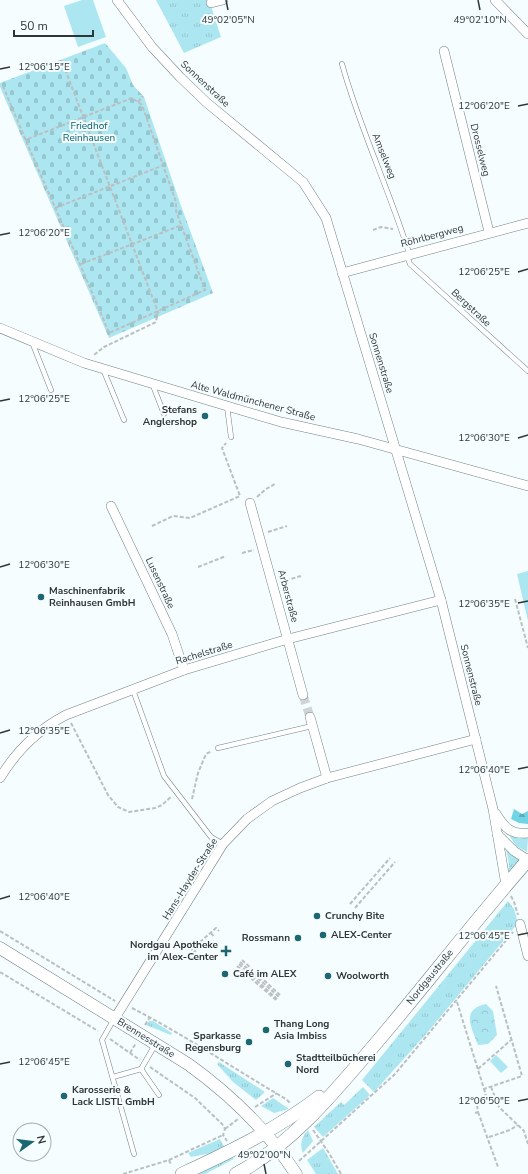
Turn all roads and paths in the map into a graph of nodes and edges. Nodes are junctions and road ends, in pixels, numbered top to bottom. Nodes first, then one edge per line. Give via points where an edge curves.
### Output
1 (117, 0) edge
2 (223, 0) edge
3 (495, 0) edge
4 (211, 3) dead end
5 (528, 34) edge
6 (444, 51) dead end
7 (63, 64) dead end
8 (342, 64) dead end
9 (3, 86) dead end
10 (143, 96) dead end
11 (138, 102) junction
12 (83, 118) junction
13 (25, 140) junction
14 (164, 165) junction
15 (110, 187) junction
16 (55, 208) junction
17 (528, 223) edge
18 (182, 225) junction
19 (372, 230) dead end
20 (402, 230) junction
21 (489, 232) junction
22 (133, 244) junction
23 (408, 254) junction
24 (81, 264) junction
25 (342, 273) junction
26 (158, 312) junction
27 (0, 328) edge
28 (32, 342) junction
29 (84, 363) junction
30 (103, 369) junction
31 (528, 371) edge
32 (152, 383) junction
33 (51, 390) dead end
34 (227, 406) junction
35 (164, 414) dead end
36 (124, 420) dead end
37 (231, 437) joint
38 (396, 449) junction
39 (275, 484) dead end
40 (528, 486) edge
41 (250, 503) joint
42 (112, 506) dead end
43 (152, 526) dead end
44 (287, 526) dead end
45 (259, 534) junction
46 (226, 556) dead end
47 (198, 567) dead end
48 (301, 576) dead end
49 (273, 584) junction
50 (515, 599) dead end
51 (440, 600) junction
52 (288, 639) junction
53 (528, 648) edge
54 (184, 670) junction
55 (133, 690) junction
56 (303, 695) tunnel mouth
57 (66, 715) junction
58 (310, 717) tunnel mouth
59 (312, 726) junction
60 (476, 739) junction
61 (218, 748) joint
62 (0, 778) edge
63 (327, 778) junction
64 (176, 792) junction
65 (189, 808) junction
66 (493, 809) junction
67 (528, 833) edge
68 (497, 834) junction
69 (223, 844) junction
70 (390, 858) dead end
71 (528, 860) edge
72 (395, 862) dead end
73 (505, 886) junction
74 (350, 904) dead end
75 (355, 908) dead end
76 (520, 924) junction
77 (0, 931) edge
78 (220, 931) dead end
79 (211, 933) junction
80 (214, 937) dead end
81 (0, 948) edge
82 (201, 949) dead end
83 (191, 950) dead end
84 (527, 951) edge
85 (193, 953) dead end
86 (239, 963) joint
87 (496, 986) dead end
88 (457, 1002) junction
89 (124, 1004) junction
90 (115, 1018) junction
91 (510, 1040) junction
92 (156, 1044) junction
93 (141, 1069) junction
94 (478, 1069) junction
95 (113, 1077) junction
96 (491, 1086) junction
97 (484, 1089) junction
98 (160, 1095) dead end
99 (478, 1112) junction
100 (475, 1113) dead end
101 (302, 1116) junction
102 (518, 1125) junction
103 (266, 1133) junction
104 (223, 1135) dead end
105 (489, 1137) junction
106 (322, 1142) junction
107 (528, 1144) edge
108 (276, 1146) junction
109 (134, 1154) dead end
110 (169, 1160) junction
111 (171, 1165) dead end
112 (498, 1167) dead end
113 (294, 1171) edge
114 (123, 1174) edge
115 (182, 1174) edge
116 (236, 1174) edge
117 (342, 1174) edge

1 - 25 street, Sonnenstraße via 152,47 180,77 206,102 303,182 326,218
2 - 4 street
3 - 5 street
6 - 21 street, Drosselweg
7 - 12 path
8 - 20 lane, Amselweg via 352,102
9 - 13 path
10 - 11 path
11 - 12 path via 132,98
11 - 14 path via 142,105
12 - 13 path
12 - 15 path
13 - 16 path
14 - 15 path
14 - 18 path
15 - 16 path
15 - 22 path
16 - 24 path
17 - 21 street, Röhrlbergweg
18 - 22 path
18 - 26 path via 205,290
19 - 20 path, Röhrlbergweg via 381,227
20 - 23 lane, Amselweg
21 - 23 street, Röhrlbergweg
22 - 24 path
22 - 26 path
23 - 25 street, Röhrlbergweg
23 - 31 lane, Bergstraße via 410,264
24 - 26 path via 110,333
25 - 38 street, Sonnenstraße
26 - 29 path via 156,322 104,347
27 - 28 street, Alte Waldmünchener Straße
28 - 29 street, Alte Waldmünchener Straße
28 - 33 lane
29 - 30 street, Alte Waldmünchener Straße
30 - 32 street, Alte Waldmünchener Straße
30 - 36 lane
32 - 34 street, Alte Waldmünchener Straße
32 - 35 lane
34 - 37 lane
34 - 38 street, Alte Waldmünchener Straße via 281,422
37 - 43 path via 222,448 240,496 190,518 173,516
38 - 40 street, Alte Waldmünchener Straße
38 - 51 street, Sonnenstraße
39 - 41 path
41 - 45 street, Arberstraße
42 - 54 street, Lusenstraße via 172,634
44 - 45 path
45 - 49 street, Arberstraße
46 - 47 path
48 - 49 path
49 - 52 street, Arberstraße
50 - 53 path
51 - 52 street, Rachelstraße
51 - 60 street, Sonnenstraße
52 - 54 street, Rachelstraße
52 - 56 street, Arberstraße
54 - 55 street, Rachelstraße
55 - 57 street, Rachelstraße
55 - 64 lane via 164,776
57 - 62 street, Rachelstraße via 48,724 32,737 16,754
57 - 64 path via 108,794 118,807 129,812 155,808
58 - 59 street
59 - 61 lane
59 - 63 street
60 - 63 street, Hans-Hayder-Straße
60 - 66 street, Sonnenstraße
61 - 65 path via 206,754
63 - 69 street, Hans-Hayder-Straße via 272,802 248,819
64 - 65 lane
65 - 69 lane via 211,837
66 - 67 street, Sonnenstraße via 511,832
66 - 68 street, Sonnenstraße
68 - 71 street via 514,851
68 - 73 street, Sonnenstraße
69 - 89 street, Hans-Hayder-Straße
70 - 74 path
71 - 73 main road, Nordgaustraße
72 - 75 path
73 - 76 path via 514,902
73 - 101 main road, Nordgaustraße via 348,1076
76 - 84 street
76 - 88 path
77 - 89 path via 111,1000
78 - 79 path via 216,928
79 - 80 path
79 - 83 path
81 - 90 street, Brennesstraße
82 - 85 path via 199,947
86 - 86 path via 278,998
87 - 91 path
88 - 94 path
88 - 106 path via 395,1074
89 - 90 street, Hans-Hayder-Straße
89 - 101 path via 172,1029 286,1099
90 - 92 street, Brennesstraße
90 - 95 lane via 102,1040
91 - 94 path
91 - 96 path via 522,1076
92 - 93 lane
92 - 103 street, Brennesstraße via 213,1082
93 - 95 lane
93 - 98 lane
94 - 97 path
95 - 109 lane
96 - 97 path
96 - 102 path via 499,1107
97 - 99 path via 486,1095 476,1099
99 - 100 path
99 - 105 path
101 - 103 main road, Nordgaustraße
101 - 106 path
101 - 108 main road, Nordgaustraße
102 - 105 path
102 - 107 path via 524,1131
103 - 108 street, Brennesstraße
103 - 115 main road, Nordgaustraße
104 - 110 path
105 - 112 path
106 - 113 path
106 - 117 path
108 - 113 street, Brennesstraße
108 - 116 main road, Nordgaustraße
110 - 111 path
110 - 114 path

